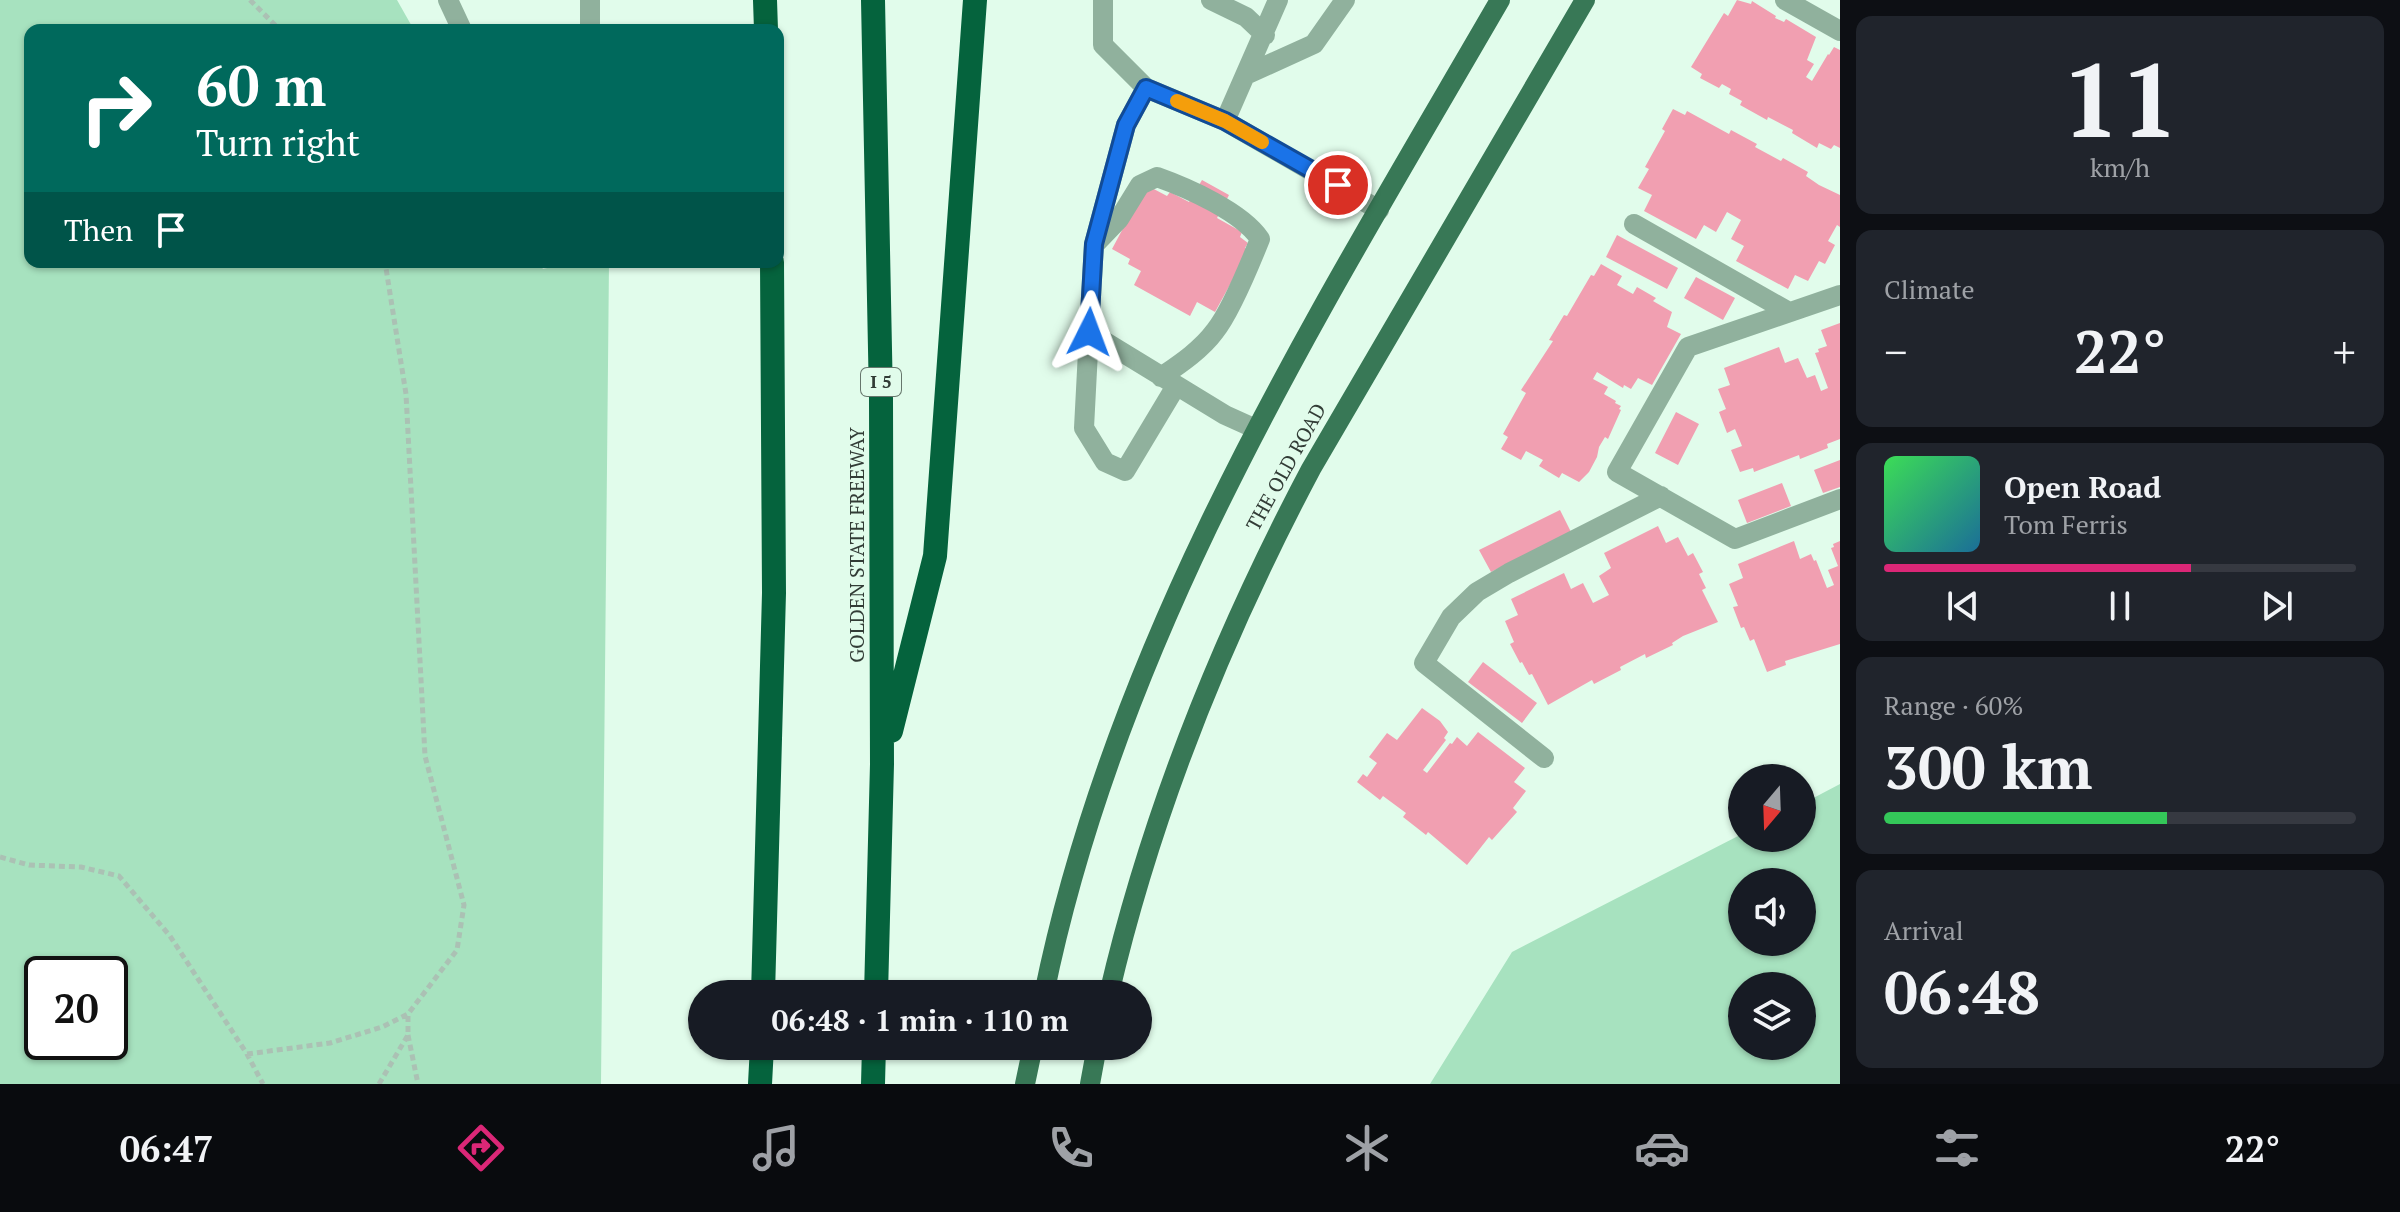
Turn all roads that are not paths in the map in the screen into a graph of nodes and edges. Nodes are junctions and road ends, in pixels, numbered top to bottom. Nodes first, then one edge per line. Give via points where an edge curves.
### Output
1 (448, 0) edge
2 (590, 0) edge
3 (765, 0) edge
4 (873, 0) edge
5 (975, 0) edge
6 (1103, 0) edge
7 (1211, 0) edge
8 (1278, 0) edge
9 (1345, 0) edge
10 (1500, 0) edge
11 (1585, 0) edge
12 (1785, 0) edge
13 (459, 24) edge
14 (590, 24) edge
15 (766, 24) edge
16 (1840, 31) edge
17 (1265, 35) junction
18 (1248, 74) junction
19 (1146, 88) junction
20 (1225, 121) junction
21 (1379, 210) junction
22 (1634, 224) dead end
23 (1094, 244) junction
24 (772, 268) edge
25 (1840, 295) edge
26 (1789, 312) junction
27 (1089, 332) junction
28 (1168, 382) junction
29 (1256, 429) junction
30 (1661, 496) junction
31 (1840, 499) edge
32 (1544, 758) dead end
33 (882, 764) junction
34 (763, 980) edge
35 (876, 980) edge
36 (1048, 980) edge
37 (1113, 980) edge
38 (761, 1060) edge
39 (874, 1060) edge
40 (1030, 1060) edge
41 (1094, 1060) edge
42 (760, 1084) edge
43 (873, 1084) edge
44 (1025, 1084) edge
45 (1090, 1084) edge

1 - 13 lane
2 - 14 lane
3 - 15 highway
4 - 33 highway, GOLDEN STATE FREEWAY / I 5
5 - 33 highway via 935,556
6 - 19 lane via 1103,45
7 - 17 lane via 1246,17
8 - 17 lane
9 - 18 lane via 1314,44
10 - 21 main road
11 - 37 main road, THE OLD ROAD via 1270,546 1208,684 1173,779
12 - 16 lane
17 - 18 lane
18 - 20 lane
19 - 20 lane
19 - 23 lane via 1126,125
20 - 21 lane
21 - 29 main road
22 - 26 lane
23 - 27 lane
23 - 28 lane via 1119,219 1140,185 1157,177 1251,226 1260,239 1216,331
24 - 34 highway via 774,593
25 - 26 lane
26 - 30 lane via 1688,347 1617,472
27 - 28 lane
27 - 28 lane via 1084,428 1105,462 1125,471
28 - 29 lane
29 - 36 main road via 1188,566 1131,699 1088,826
30 - 31 lane via 1735,539
30 - 32 lane via 1477,592 1451,617 1424,663
33 - 35 highway, GOLDEN STATE FREEWAY / I 5
38 - 42 highway
39 - 43 highway
40 - 44 main road
41 - 45 main road

